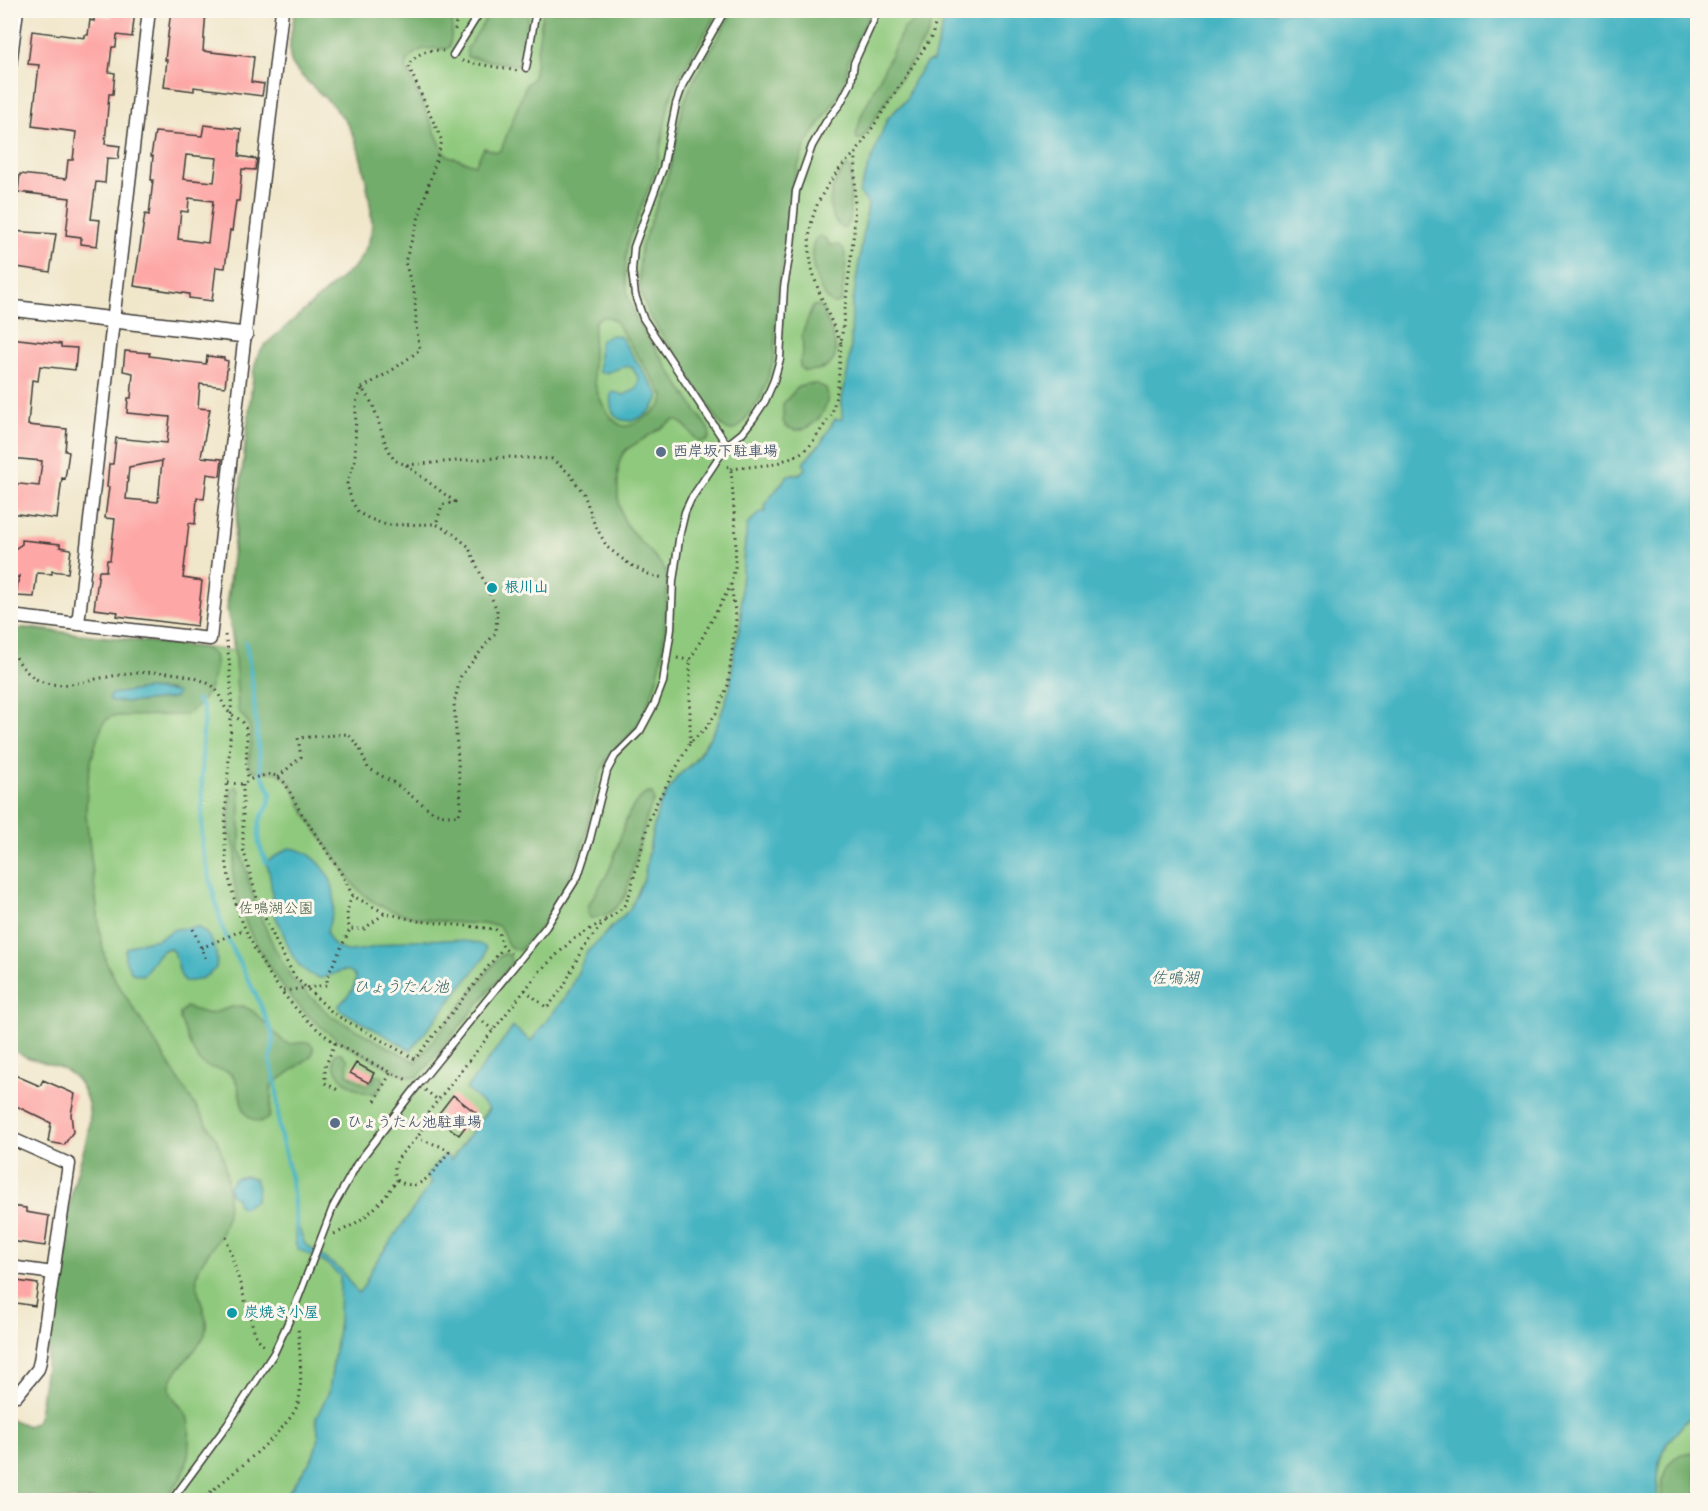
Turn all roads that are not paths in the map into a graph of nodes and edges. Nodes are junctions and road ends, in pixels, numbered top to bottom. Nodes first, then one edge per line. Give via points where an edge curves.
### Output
1 (17, 10) edge
2 (149, 10) edge
3 (282, 10) edge
4 (481, 10) edge
5 (536, 10) edge
6 (725, 10) edge
7 (878, 10) edge
8 (452, 54) road end
9 (10, 65) edge
10 (526, 68) road end
11 (10, 308) edge
12 (113, 320) junction
13 (245, 335) junction
14 (727, 445) junction
15 (10, 616) edge
16 (78, 624) junction
17 (10, 1138) edge
18 (10, 1267) edge
19 (53, 1273) junction
20 (17, 1395) dead end
21 (172, 1500) edge

1 - 9 street
2 - 12 street
3 - 13 street
4 - 8 lane
5 - 10 lane
6 - 14 lane via 683,84 663,168 634,247 632,271 643,318
7 - 14 lane via 854,63 851,83 812,146 796,191 780,359 774,380 753,419
11 - 12 street
12 - 13 street
12 - 16 street
13 - 16 street via 210,639
14 - 21 lane via 685,512 673,580 663,682 640,731 615,756 607,771 578,876 546,927 357,1164 344,1184 274,1353
15 - 16 street
17 - 19 street via 69,1164
18 - 19 street
19 - 20 street via 38,1370

